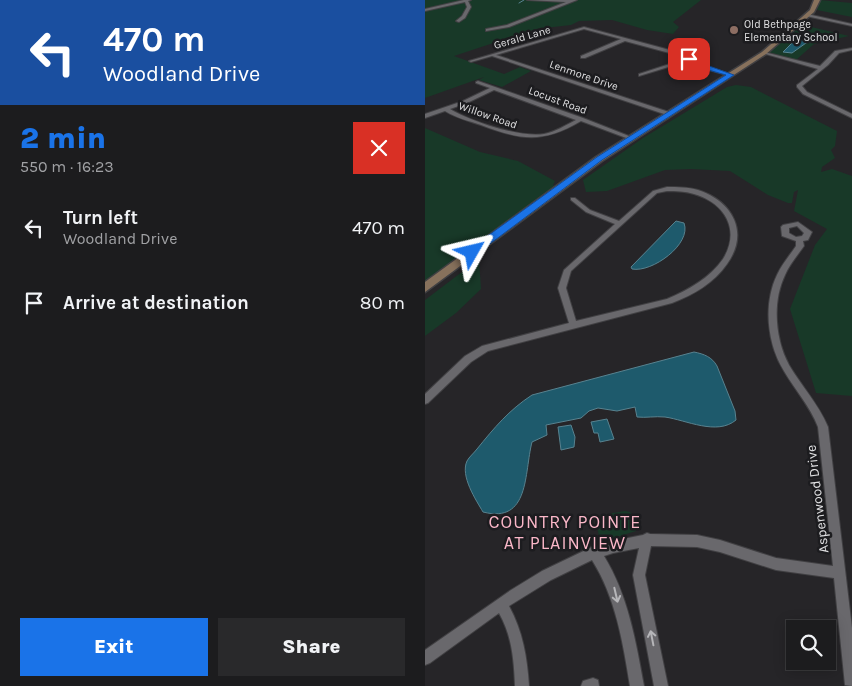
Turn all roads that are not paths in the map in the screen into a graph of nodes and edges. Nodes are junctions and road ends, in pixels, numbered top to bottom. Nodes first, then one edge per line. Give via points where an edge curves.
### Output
1 (467, 0) edge
2 (529, 0) edge
3 (538, 0) edge
4 (572, 0) edge
5 (817, 0) edge
6 (533, 6) dead end
7 (540, 7) dead end
8 (547, 9) dead end
9 (425, 10) edge
10 (807, 16) junction
11 (458, 21) dead end
12 (852, 25) edge
13 (487, 30) dead end
14 (625, 39) junction
15 (850, 49) edge
16 (764, 53) junction
17 (492, 55) junction
18 (583, 57) dead end
19 (689, 59) junction
20 (471, 61) dead end
21 (821, 68) junction
22 (641, 75) dead end
23 (731, 75) junction
24 (478, 82) dead end
25 (493, 88) junction
26 (446, 108) junction
27 (670, 114) junction
28 (425, 116) edge
29 (852, 116) edge
30 (581, 119) junction
31 (631, 138) junction
32 (573, 199) dead end
33 (619, 223) junction
34 (799, 239) dead end
35 (425, 288) edge
36 (573, 324) junction
37 (425, 400) edge
38 (647, 539) junction
39 (594, 552) junction
40 (840, 573) junction
41 (502, 605) junction
42 (425, 658) edge
43 (852, 685) edge
44 (522, 686) edge
45 (637, 686) edge
46 (661, 686) edge

1 - 9 street
1 - 11 street via 468,12
2 - 3 street
3 - 4 street
3 - 6 street
4 - 13 street via 508,26
5 - 10 main road
7 - 8 street
10 - 12 street
10 - 16 main road
14 - 17 street, Gerald Lane via 588,29 579,30
14 - 18 street
14 - 19 street
15 - 21 street via 837,52
16 - 21 street
16 - 23 main road
17 - 20 street, Gerald Lane
17 - 27 street, Lenmore Drive
19 - 22 street
19 - 23 street
21 - 29 street via 799,88
23 - 27 main road
24 - 25 street, Locust Road
25 - 26 street
25 - 30 street, Locust Road
26 - 28 street
26 - 30 street, Willow Road via 516,136 555,134
27 - 31 main road
30 - 31 street, Locust Road
31 - 35 main road via 573,177
32 - 33 street via 588,211
33 - 36 street via 577,261 564,278 562,288
33 - 36 street via 655,192 683,188 704,194 722,207 729,216 734,238 727,257 703,284 692,291 664,302
34 - 40 street, Aspenwood Drive via 800,246 779,278 772,318 785,364 811,401 823,427
36 - 37 street via 485,348 468,359
38 - 39 street
38 - 40 street via 709,544 777,564
46 -> 38 street via 639,575
39 - 41 street via 557,569
39 -> 45 street via 612,580 628,634
40 - 43 street, Aspenwood Drive
41 - 42 street
41 - 44 street via 518,638

